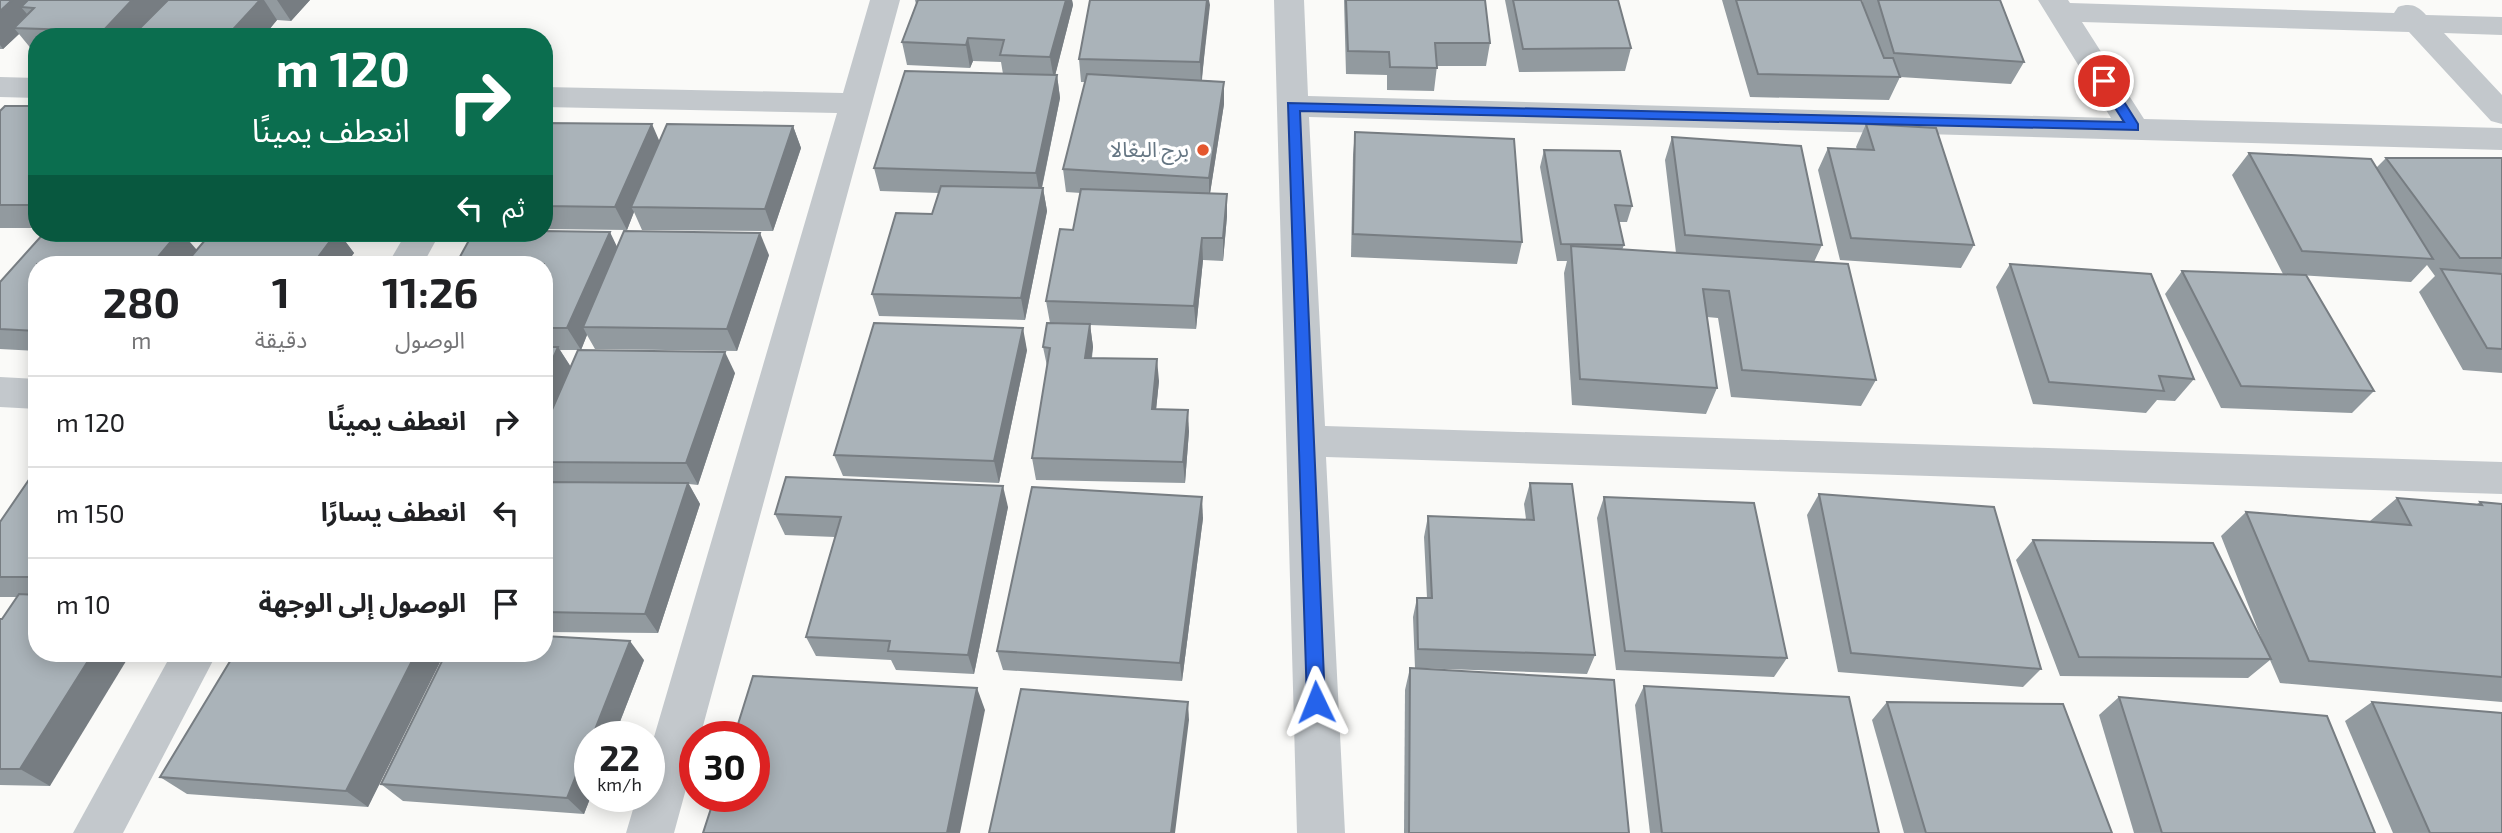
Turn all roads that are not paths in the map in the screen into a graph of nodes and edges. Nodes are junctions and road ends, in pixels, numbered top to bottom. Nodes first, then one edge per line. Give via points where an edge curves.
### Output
1 (885, 0) edge
2 (1289, 0) edge
3 (2396, 0) edge
4 (2057, 6) edge
5 (2417, 23) junction
6 (2502, 26) edge
7 (0, 87) edge
8 (28, 88) edge
9 (553, 97) edge
10 (856, 103) junction
11 (1293, 106) junction
12 (2502, 114) edge
13 (2133, 127) junction
14 (2502, 139) edge
15 (0, 392) edge
16 (28, 394) edge
17 (1306, 441) junction
18 (2502, 478) edge
19 (190, 662) edge
20 (97, 833) edge
21 (650, 833) edge
22 (1321, 833) edge

1 - 10 street
2 - 11 street
3 - 5 street
4 - 5 street
4 - 13 street
5 - 6 street
5 - 12 street
7 - 8 street
9 - 10 street
10 - 21 street
11 - 13 street
11 - 17 street
13 - 14 street
15 - 16 street
17 - 18 street
17 - 22 street
19 - 20 street

